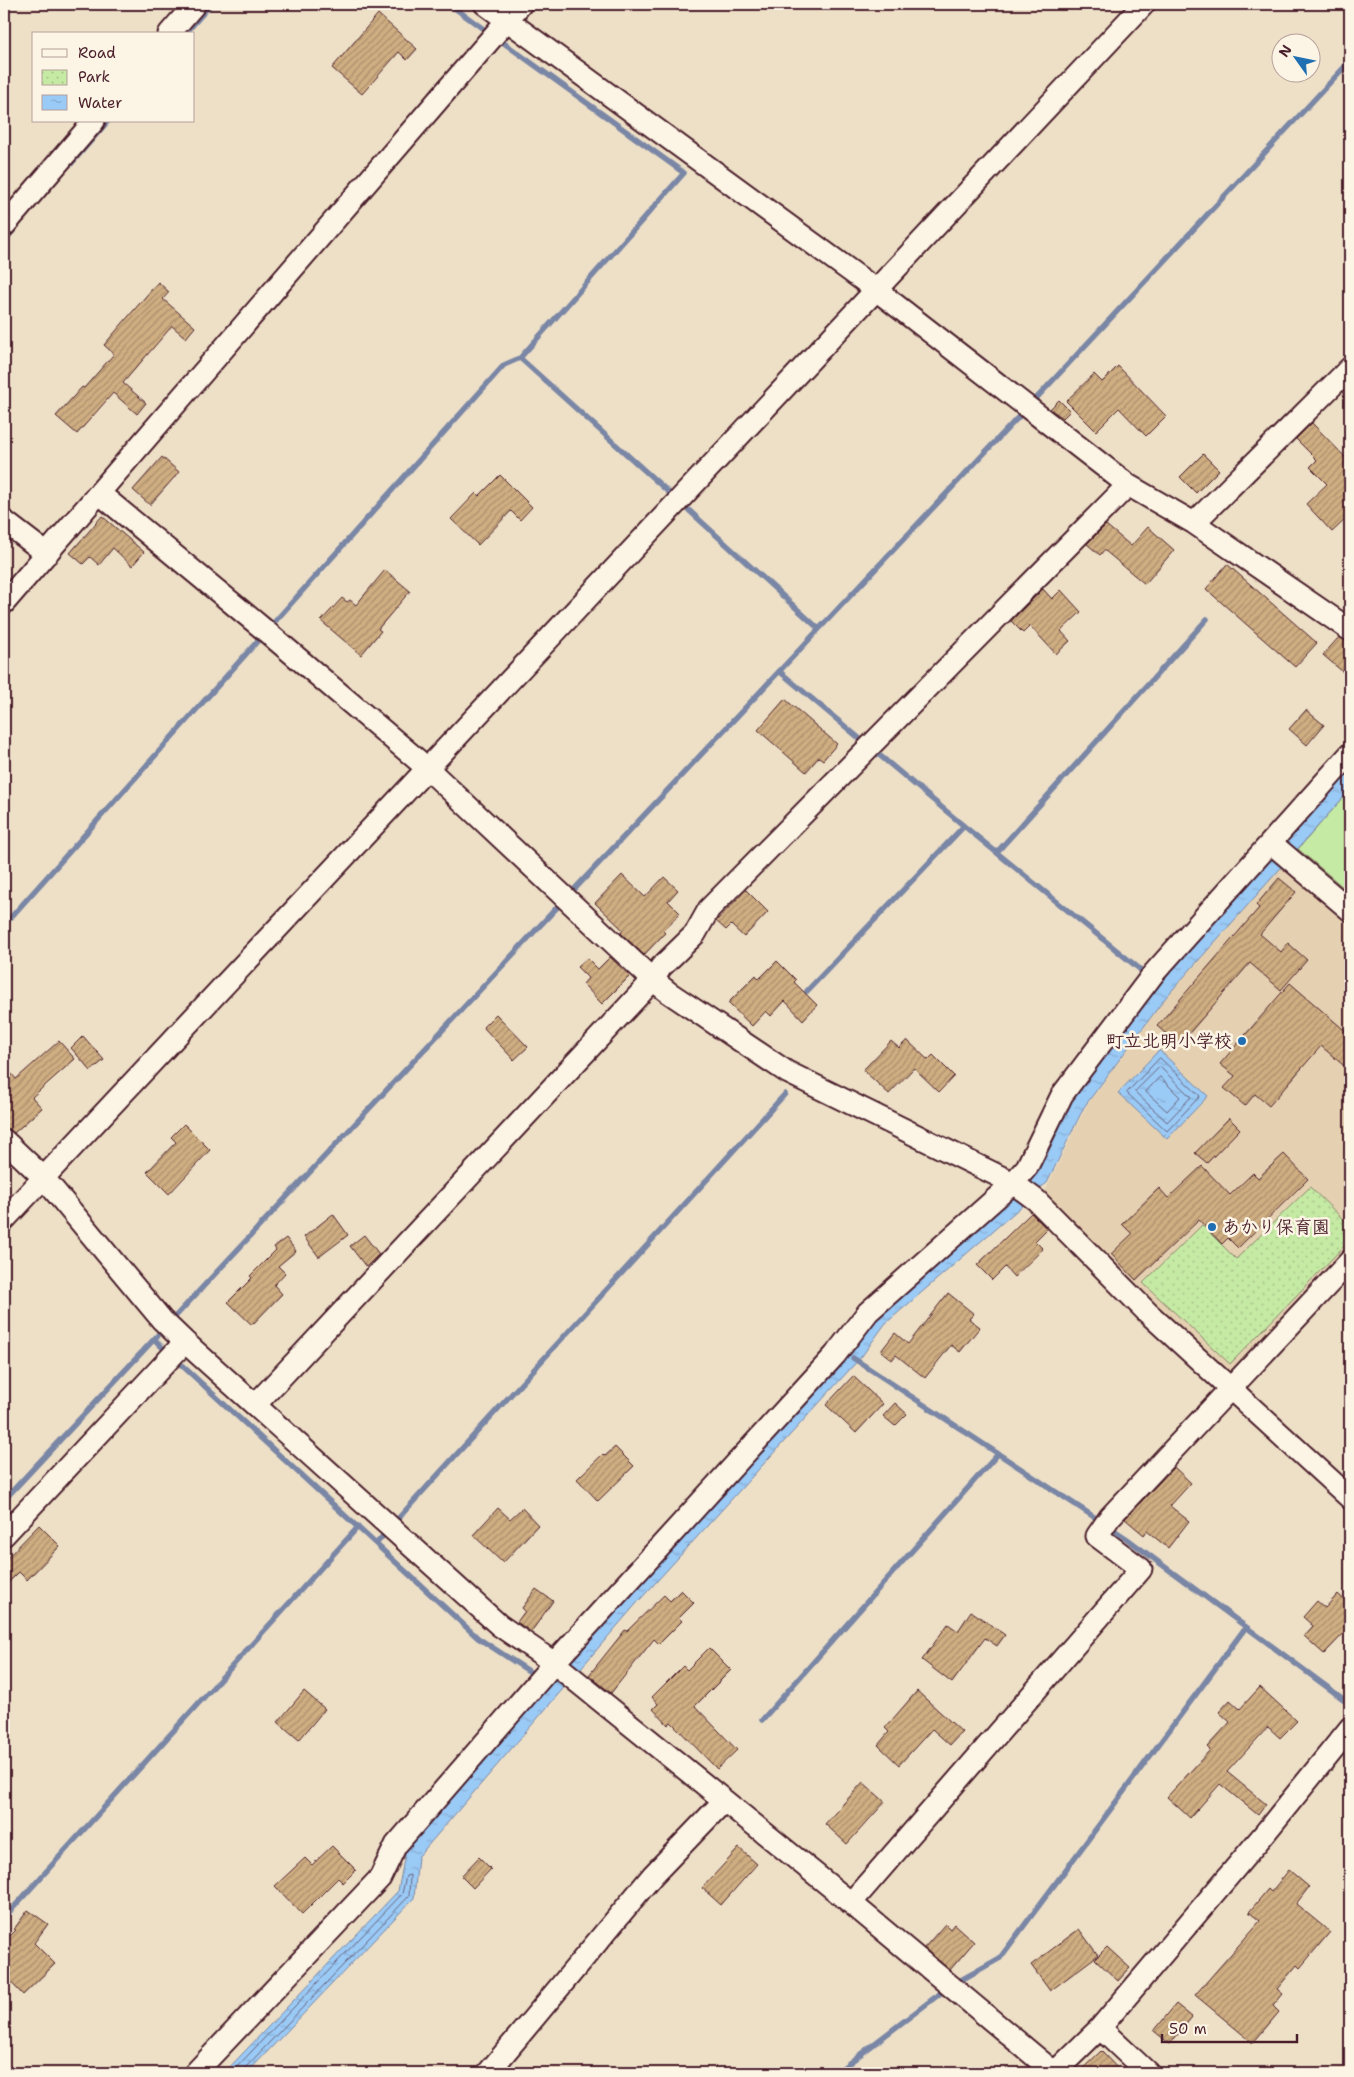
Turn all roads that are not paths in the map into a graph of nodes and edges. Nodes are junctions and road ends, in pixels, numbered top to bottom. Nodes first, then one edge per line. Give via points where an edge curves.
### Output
1 (195, 4) edge
2 (485, 4) edge
3 (521, 4) edge
4 (1144, 4) edge
5 (497, 30) junction
6 (171, 32) edge
7 (93, 122) edge
8 (4, 226) edge
9 (875, 290) junction
10 (1350, 368) edge
11 (1128, 485) junction
12 (99, 493) junction
13 (4, 521) edge
14 (1194, 523) junction
15 (47, 554) junction
16 (4, 603) edge
17 (1350, 630) edge
18 (1350, 754) edge
19 (427, 768) junction
20 (1279, 850) junction
21 (1350, 910) edge
22 (653, 980) junction
23 (4, 1140) edge
24 (43, 1177) junction
25 (1023, 1190) junction
26 (4, 1220) edge
27 (1350, 1261) edge
28 (173, 1340) junction
29 (1230, 1388) junction
30 (255, 1405) junction
31 (1350, 1498) edge
32 (4, 1535) edge
33 (553, 1674) junction
34 (1350, 1728) edge
35 (724, 1801) junction
36 (851, 1903) junction
37 (1100, 2028) junction
38 (195, 2073) edge
39 (488, 2073) edge
40 (1054, 2073) edge
41 (1148, 2073) edge

1 - 6 street
2 - 5 street
3 - 5 street
4 - 9 street
5 - 9 street
5 - 12 street
7 - 8 street
9 - 11 street
9 - 19 street
10 - 14 street
11 - 14 street
11 - 22 street via 709,910 695,934 661,967
12 - 15 street
12 - 19 street
13 - 15 street
14 - 17 street
15 - 16 street
18 - 20 street
19 - 22 street
19 - 24 street
20 - 21 street
20 - 25 street via 1150,978 1062,1095 1028,1167
22 - 25 street via 787,1072
22 - 30 street
23 - 24 street
24 - 26 street
24 - 28 street
25 - 29 street
25 - 33 street via 868,1312 835,1355
27 - 29 street
28 - 30 street
28 - 32 street
29 - 31 street
29 - 36 street via 1097,1536 1141,1569
30 - 33 street
33 - 35 street
33 - 38 street via 396,1845 380,1878
34 - 37 street
35 - 36 street
35 - 39 street via 653,1875
36 - 40 street
37 - 40 street
37 - 41 street

